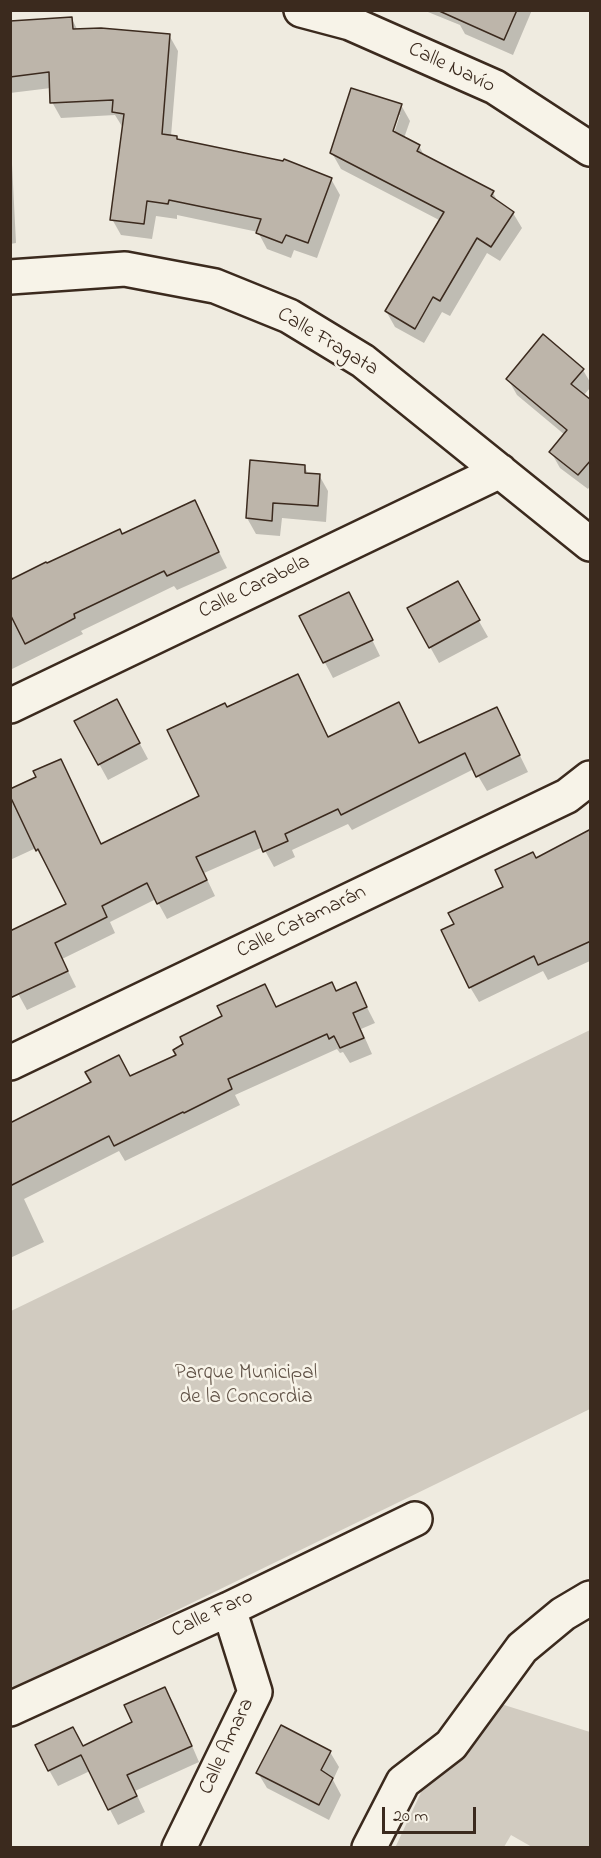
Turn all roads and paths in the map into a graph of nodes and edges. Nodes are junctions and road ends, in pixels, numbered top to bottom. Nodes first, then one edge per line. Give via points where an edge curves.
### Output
1 (301, 10) edge
2 (591, 149) edge
3 (10, 277) edge
4 (500, 471) junction
5 (591, 544) edge
6 (10, 706) edge
7 (591, 778) edge
8 (10, 1063) edge
9 (415, 1519) dead end
10 (591, 1598) edge
11 (229, 1609) junction
12 (10, 1709) edge
13 (179, 1848) edge
14 (369, 1848) edge

1 - 2 street, Calle Navío via 350,23 495,87
3 - 4 street, Calle Fragata via 125,269 215,286 289,316 363,361
4 - 5 street, Calle Fragata
4 - 6 street, Calle Carabela
7 - 8 street, Calle Catamarán via 567,796
9 - 11 street, Calle Faro
10 - 14 street via 563,1614 522,1648 450,1745 403,1782
11 - 12 street, Calle Faro
11 - 13 street, Calle Amara via 255,1692

